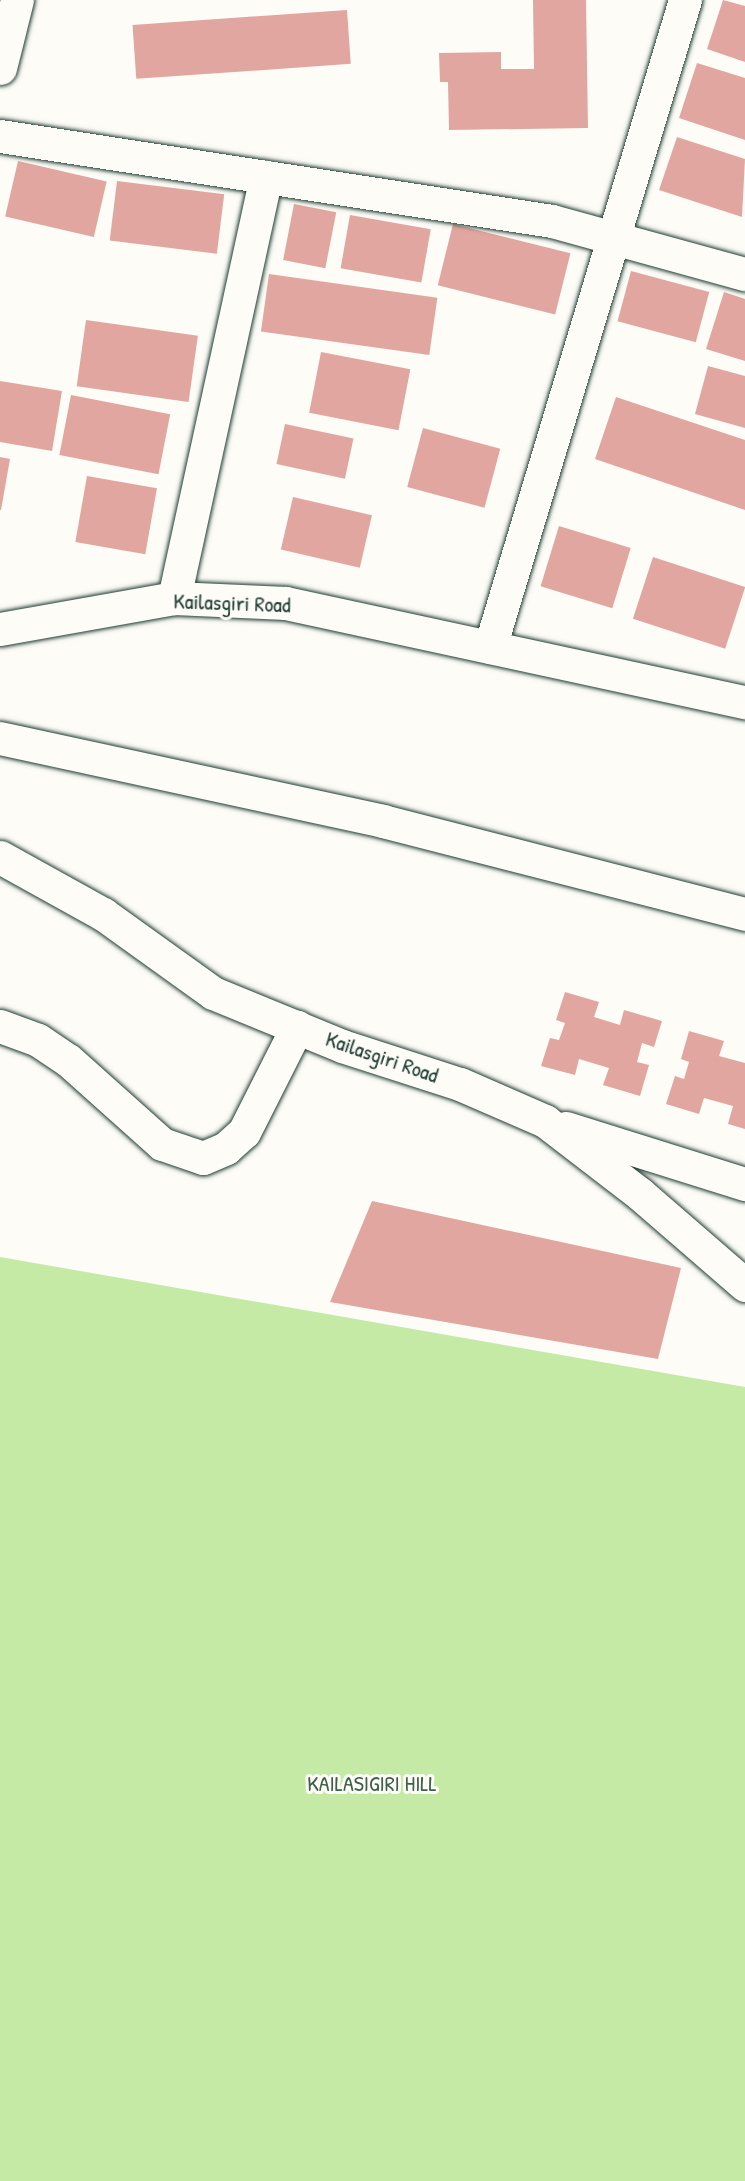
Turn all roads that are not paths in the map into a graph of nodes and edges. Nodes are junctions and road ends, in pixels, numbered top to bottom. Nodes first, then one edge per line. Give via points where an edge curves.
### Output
1 (16, 0) edge
2 (685, 0) edge
3 (0, 68) edge
4 (0, 136) edge
5 (266, 177) junction
6 (613, 238) junction
7 (745, 274) edge
8 (174, 598) junction
9 (0, 629) edge
10 (490, 647) junction
11 (744, 699) edge
12 (0, 738) edge
13 (0, 857) edge
14 (745, 914) edge
15 (0, 1026) edge
16 (297, 1027) junction
17 (545, 1122) junction
18 (745, 1185) edge
19 (745, 1285) edge

1 - 3 street
2 - 6 street
4 - 5 street
5 - 6 street via 552,221
5 - 8 street
6 - 7 street
6 - 10 street
8 - 9 street, Kailasgiri Road
8 - 10 street, Kailasgiri Road via 286,603
10 - 11 street, Kailasgiri Road
12 - 14 street via 383,821
13 - 16 street, Kailasgiri Road via 103,914 213,993
15 - 16 street via 38,1040 68,1060 162,1144 202,1158 226,1148 243,1132
16 - 17 street, Kailasgiri Road via 460,1084
17 - 18 street
17 - 19 street, Kailasgiri Road via 640,1194

